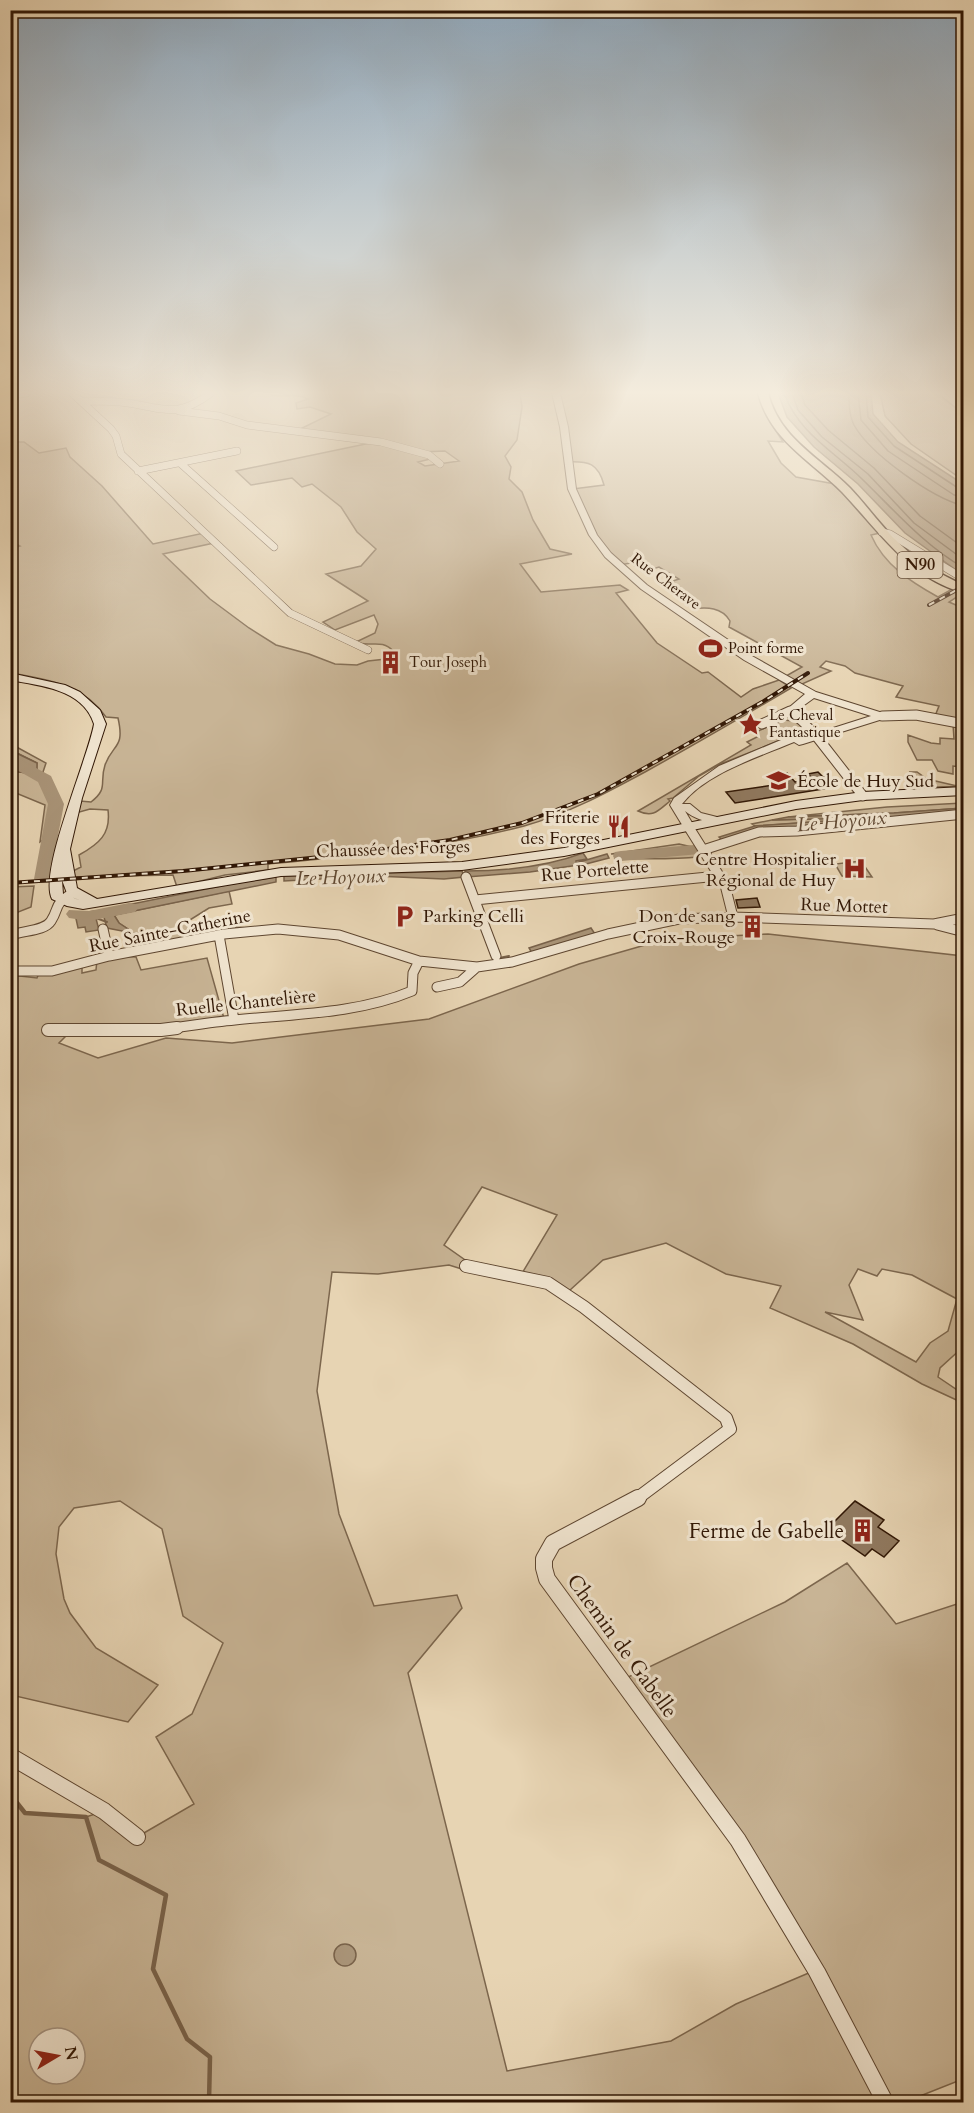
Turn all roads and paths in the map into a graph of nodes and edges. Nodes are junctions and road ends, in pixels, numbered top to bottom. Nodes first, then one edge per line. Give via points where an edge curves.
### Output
1 (160, 492) edge
2 (212, 492) edge
3 (574, 492) edge
4 (847, 492) edge
5 (882, 532) junction
6 (274, 547) dead end
7 (963, 579) edge
8 (963, 590) edge
9 (368, 650) dead end
10 (10, 676) edge
11 (812, 694) junction
12 (790, 711) junction
13 (882, 716) junction
14 (963, 723) edge
15 (762, 724) dead end
16 (817, 737) junction
17 (963, 791) edge
18 (863, 796) junction
19 (963, 814) edge
20 (686, 816) junction
21 (717, 820) junction
22 (704, 850) junction
23 (718, 876) junction
24 (466, 877) dead end
25 (68, 896) junction
26 (475, 900) junction
27 (734, 917) junction
28 (963, 918) edge
29 (934, 924) junction
30 (103, 929) dead end
31 (963, 932) edge
32 (219, 935) junction
33 (10, 936) edge
34 (109, 956) junction
35 (496, 956) dead end
36 (419, 961) junction
37 (477, 967) junction
38 (10, 971) edge
39 (437, 987) dead end
40 (234, 1020) junction
41 (48, 1030) dead end
42 (466, 1266) dead end
43 (10, 1756) edge
44 (137, 1838) dead end
45 (885, 2103) edge

1 - 9 street via 290,613
2 - 6 street
3 - 11 street, Rue Cherave via 596,541 644,587 743,654
4 - 5 main road, N90
5 - 7 street
5 - 8 main road, N90 via 911,560
10 - 25 main road via 76,694 96,712 100,724 75,798 55,882 57,896
11 - 12 street
11 - 13 street, Rue Cherave
12 - 15 street
12 - 20 street via 806,723 807,732 707,776 678,800 676,805
13 - 14 street via 901,714
13 - 16 street
16 - 18 street
16 - 20 street via 771,752 706,785
17 - 18 main road, Chaussée des Forges
18 - 21 main road, Chaussée des Forges
19 - 22 street via 759,832
20 - 21 main road, Chaussée des Forges
20 - 21 street via 697,814
20 - 22 street
20 - 25 main road, Chaussée des Forges via 564,852 469,865 281,872 99,905 83,905
22 - 23 street
23 - 26 street, Rue Portelette
23 - 27 street via 725,885
24 - 26 street
25 - 33 street via 54,908 51,921 44,927
26 - 35 street
27 - 29 street, Rue Mottet
27 - 37 street, Rue Sainte-Catherine via 650,923 515,961
28 - 29 street
29 - 31 street
30 - 34 street
32 - 34 street, Rue Sainte-Catherine
32 - 36 street, Rue Sainte-Catherine via 278,929 313,931 339,935
32 - 40 street
34 - 38 street, Rue Sainte-Catherine via 52,971
36 - 37 street, Rue Sainte-Catherine
36 - 40 street, Ruelle Chantelière via 413,973 412,992 393,999 299,1016
37 - 39 street via 459,985
40 - 41 street, Ruelle Chantelière via 161,1030
42 - 45 street, Chemin de Gabelle via 556,1288 730,1424 730,1428 642,1497 553,1543 544,1555 542,1569 556,1594 738,1840 811,1962
43 - 44 street via 104,1810

